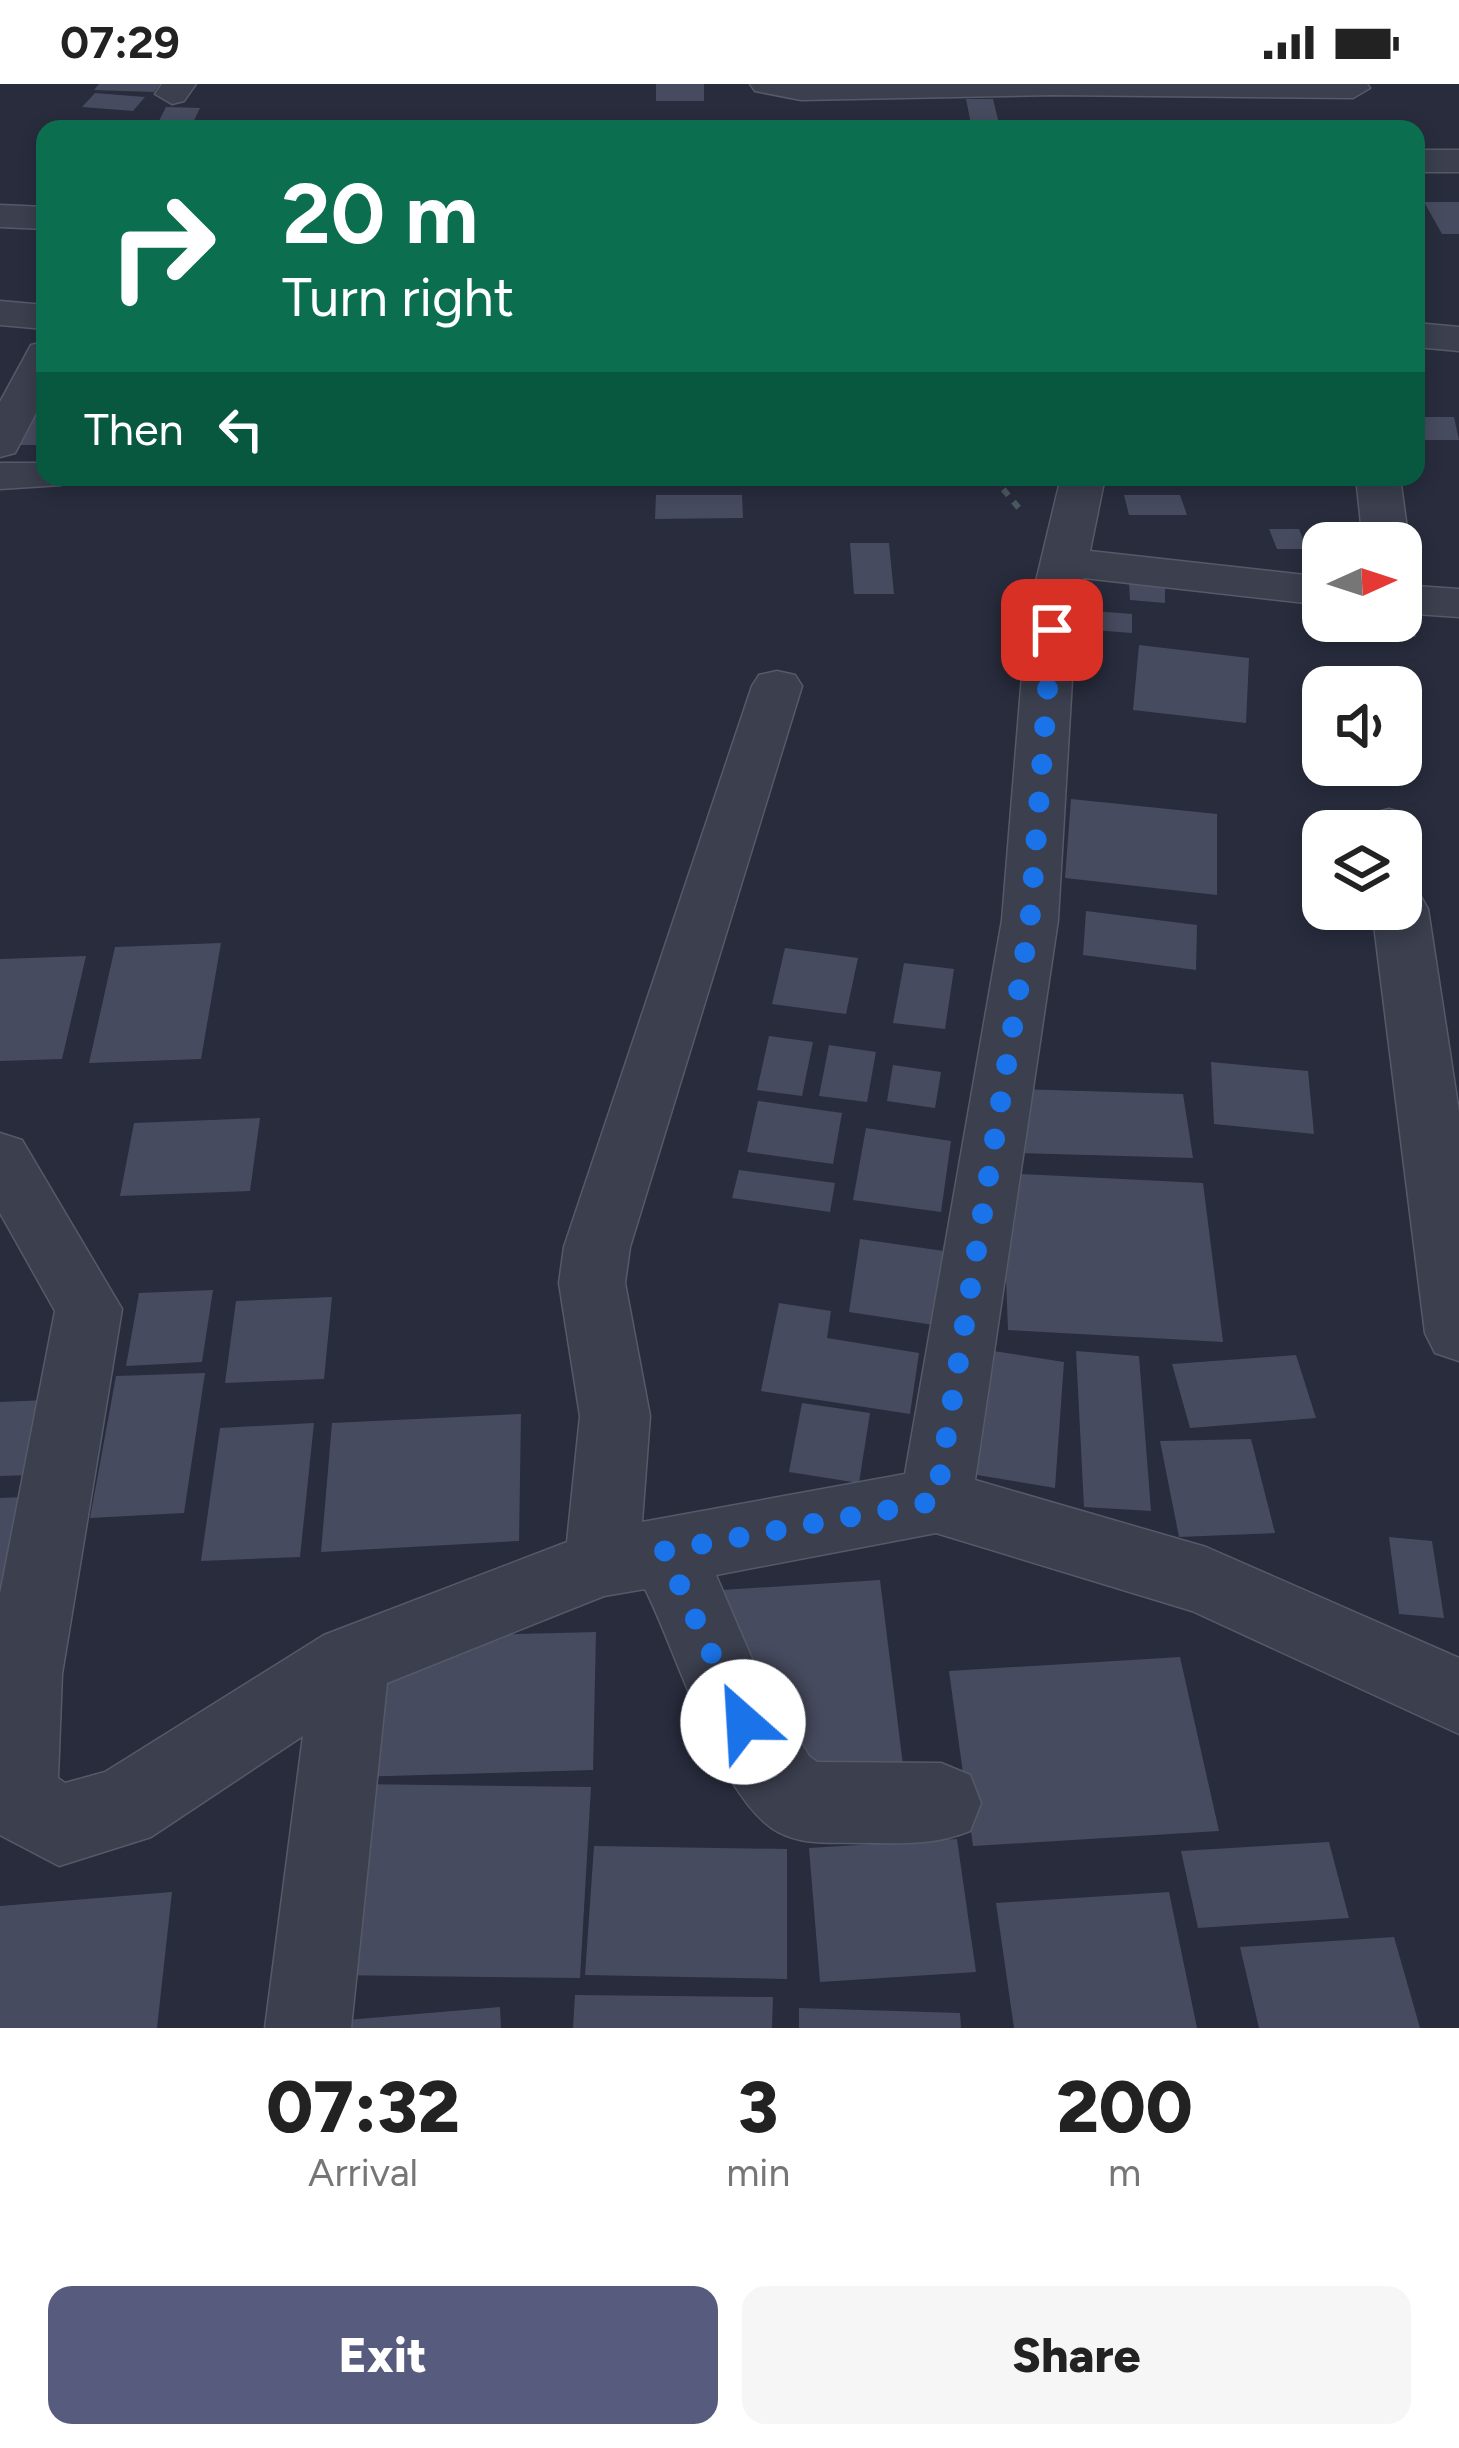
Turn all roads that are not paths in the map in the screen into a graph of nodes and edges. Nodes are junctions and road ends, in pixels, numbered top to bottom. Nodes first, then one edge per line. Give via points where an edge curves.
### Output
1 (767, 84) edge
2 (1053, 84) edge
3 (1353, 88) dead end
4 (1054, 120) edge
5 (1425, 161) edge
6 (1459, 161) edge
7 (0, 217) edge
8 (36, 218) edge
9 (0, 313) edge
10 (36, 316) edge
11 (1425, 335) edge
12 (1459, 339) edge
13 (36, 394) edge
14 (0, 444) edge
15 (0, 476) edge
16 (36, 476) edge
17 (1081, 486) edge
18 (1379, 486) edge
19 (1383, 522) edge
20 (1067, 562) junction
21 (1302, 589) edge
22 (1422, 600) edge
23 (1459, 603) edge
24 (777, 686) dead end
25 (1403, 930) edge
26 (0, 1157) edge
27 (1459, 1333) edge
28 (936, 1501) junction
29 (633, 1557) junction
30 (351, 1661) junction
31 (12, 1676) edge
32 (1459, 1697) edge
33 (940, 1803) dead end
34 (308, 2028) edge

1 - 2 street
2 - 3 street
2 - 4 street
5 - 6 street
7 - 8 street
9 - 10 street
11 - 12 street
13 - 14 street
15 - 16 street
17 - 20 street
18 - 19 street
20 - 21 street
20 - 28 street via 1048,663 1030,920
22 - 23 street
24 - 29 street via 597,1247 592,1283
25 - 27 street
26 - 31 street via 89,1309
28 - 29 street
28 - 32 street via 1206,1581
29 - 30 street
29 - 33 street via 694,1608 729,1697 781,1784 803,1802
30 - 31 street via 122,1808 59,1826 17,1799
30 - 34 street

